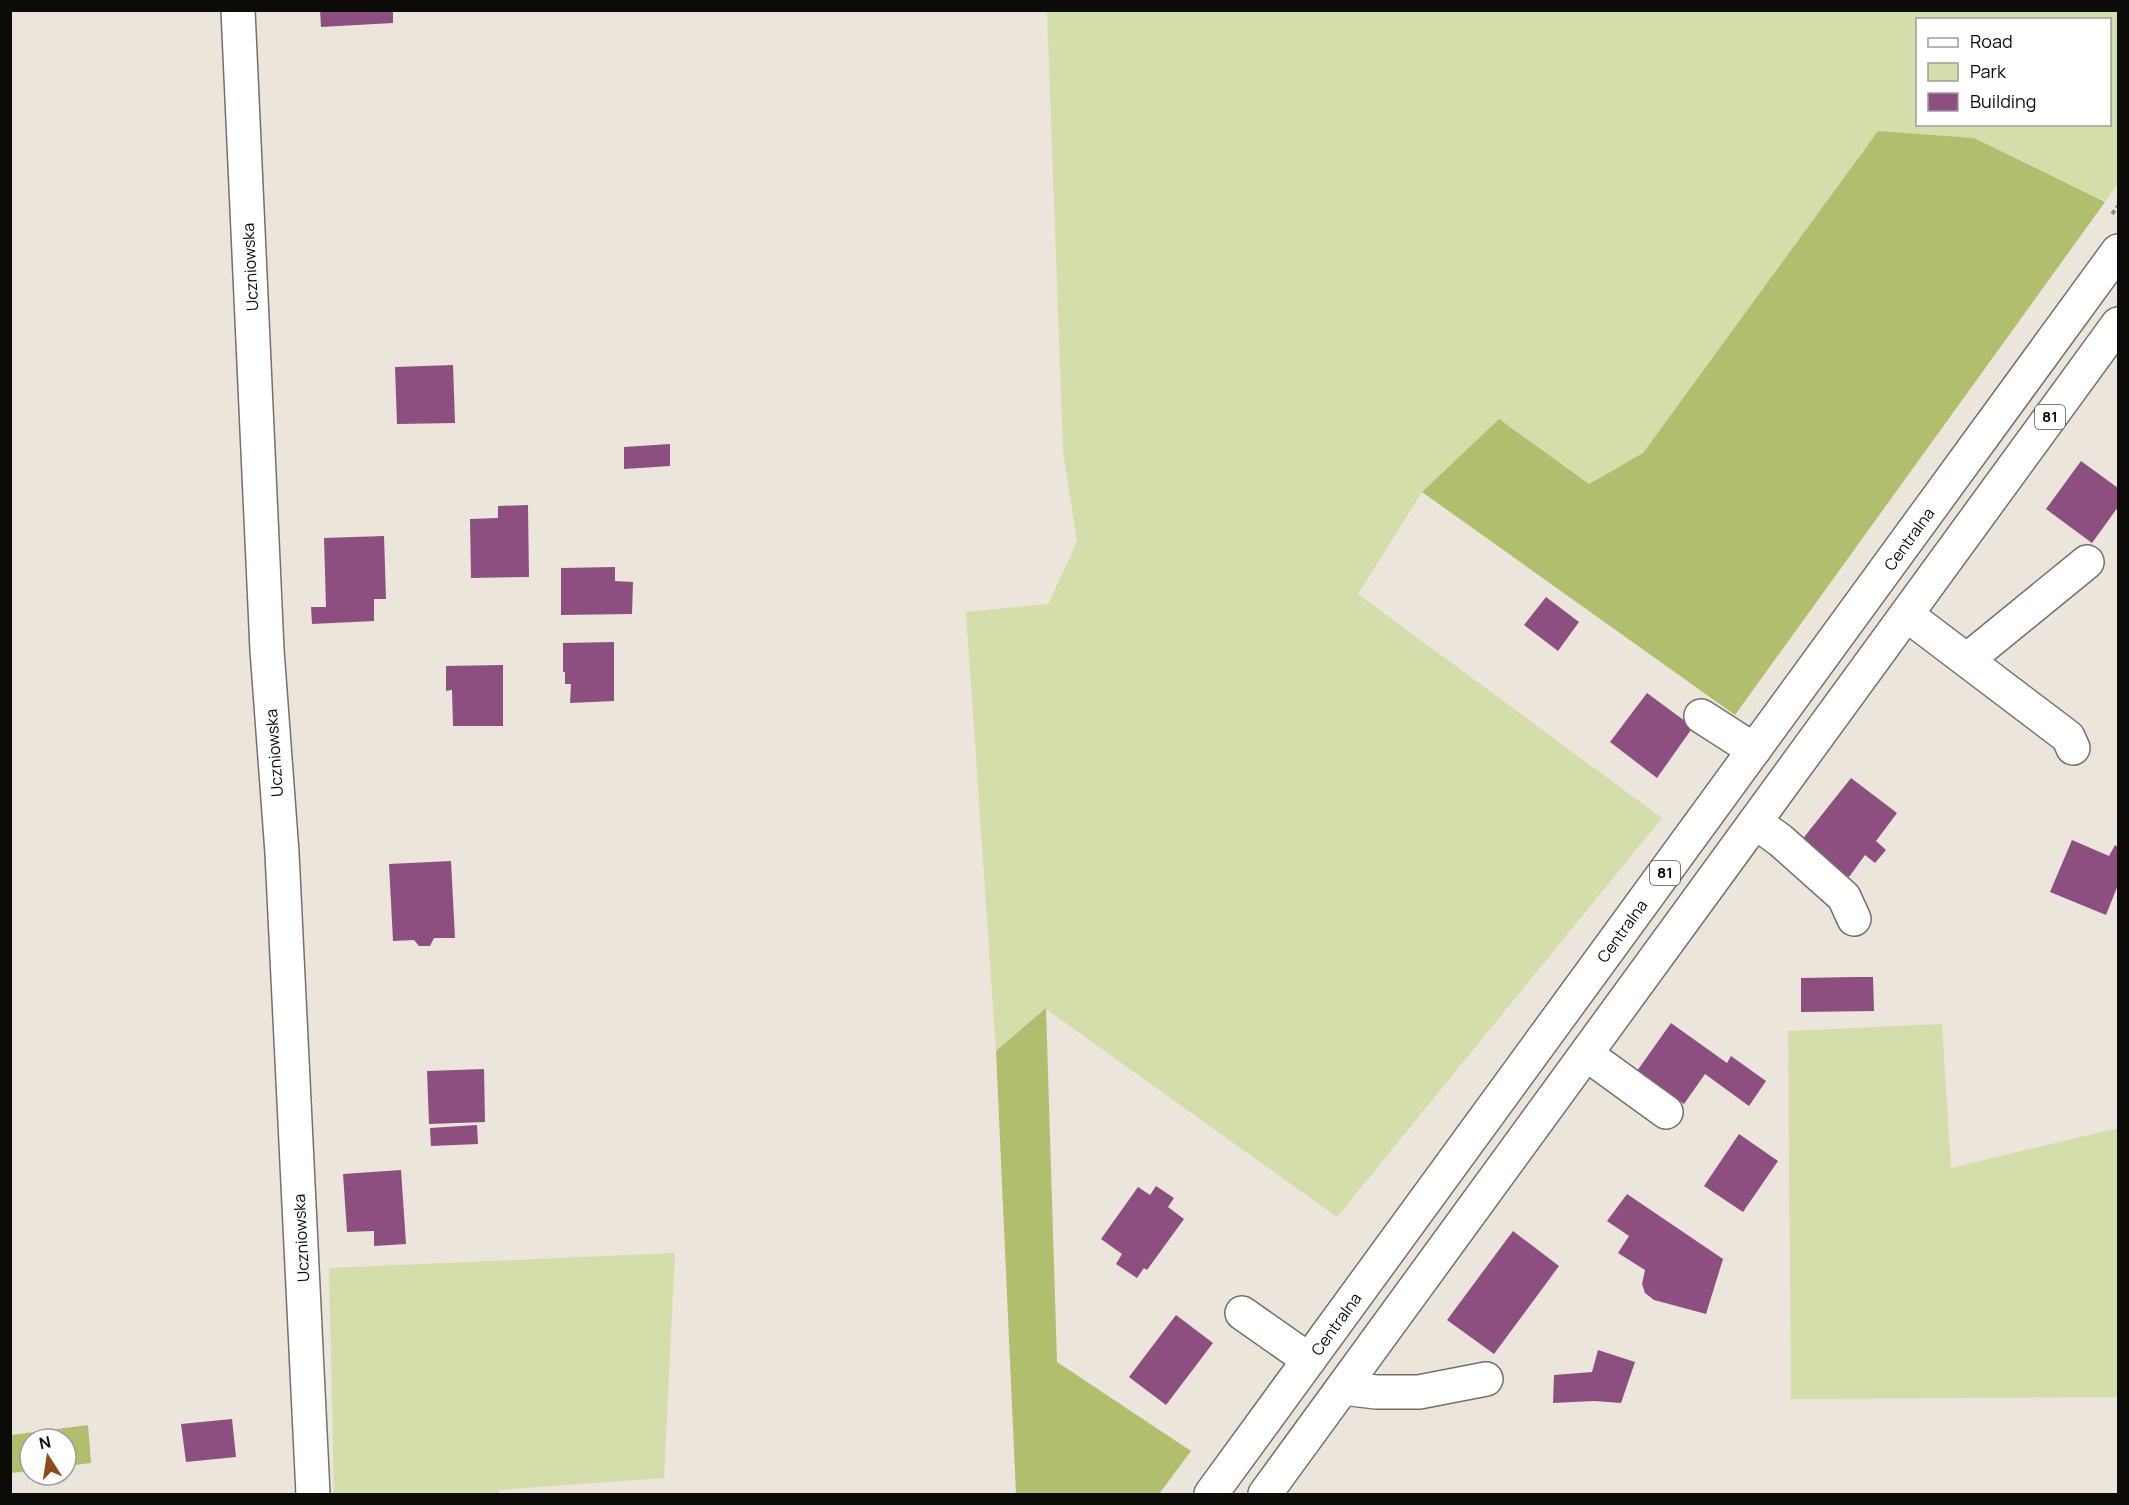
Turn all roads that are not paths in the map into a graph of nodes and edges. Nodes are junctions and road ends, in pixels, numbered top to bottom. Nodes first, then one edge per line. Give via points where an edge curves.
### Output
1 (238, 10) edge
2 (2118, 251) edge
3 (2118, 324) edge
4 (2087, 562) dead end
5 (1907, 615) junction
6 (1967, 660) junction
7 (1701, 716) dead end
8 (2073, 748) dead end
9 (1754, 750) junction
10 (1755, 822) junction
11 (1854, 919) dead end
12 (1586, 1054) junction
13 (1666, 1113) dead end
14 (1242, 1313) dead end
15 (1309, 1360) junction
16 (1486, 1379) dead end
17 (1343, 1388) junction
18 (313, 1494) edge
19 (1211, 1494) edge
20 (1265, 1494) edge

1 - 18 main road, Uczniowska via 267,650 282,853
2 - 9 main road, Centralna / 81
3 - 5 main road, 81
4 - 6 main road
5 - 6 main road
5 - 10 main road, 81
6 - 8 main road via 2068,737
7 - 9 main road
9 - 15 main road, Centralna / 81
10 - 11 main road via 1844,897
10 - 12 main road, 81
12 - 13 main road
12 - 17 main road, 81
14 - 15 main road
15 - 19 main road, Centralna / 81
16 - 17 main road via 1419,1392
17 - 20 main road, 81

